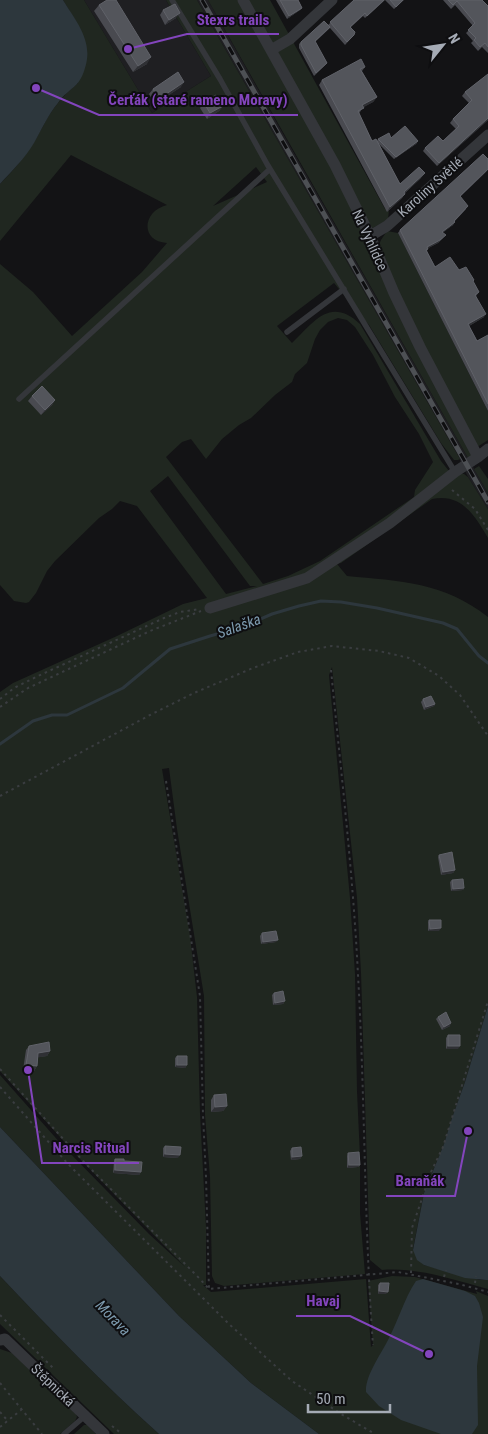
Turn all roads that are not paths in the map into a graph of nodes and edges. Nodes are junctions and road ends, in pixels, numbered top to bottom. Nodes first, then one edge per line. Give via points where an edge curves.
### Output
1 (172, 0) edge
2 (243, 0) edge
3 (332, 0) edge
4 (271, 50) junction
5 (486, 142) edge
6 (270, 169) junction
7 (370, 236) junction
8 (344, 289) junction
9 (287, 332) dead end
10 (19, 399) dead end
11 (488, 449) edge
12 (478, 457) junction
13 (455, 472) junction
14 (210, 608) road end
15 (2, 1338) edge
16 (85, 1416) junction
17 (64, 1434) edge
18 (104, 1434) edge

1 - 6 lane
2 - 4 street, Na Vyhlídce
3 - 4 street via 290,39
4 - 7 street, Na Vyhlídce
5 - 7 street, Karoliny Světlé via 387,226
6 - 8 lane
6 - 10 lane
7 - 12 street, Na Vyhlídce via 420,347
8 - 9 lane
8 - 13 lane
11 - 12 street
12 - 13 street
13 - 14 street via 390,523 307,578
15 - 16 street, Štěpnická
16 - 17 lane
16 - 18 street, Štěpnická

